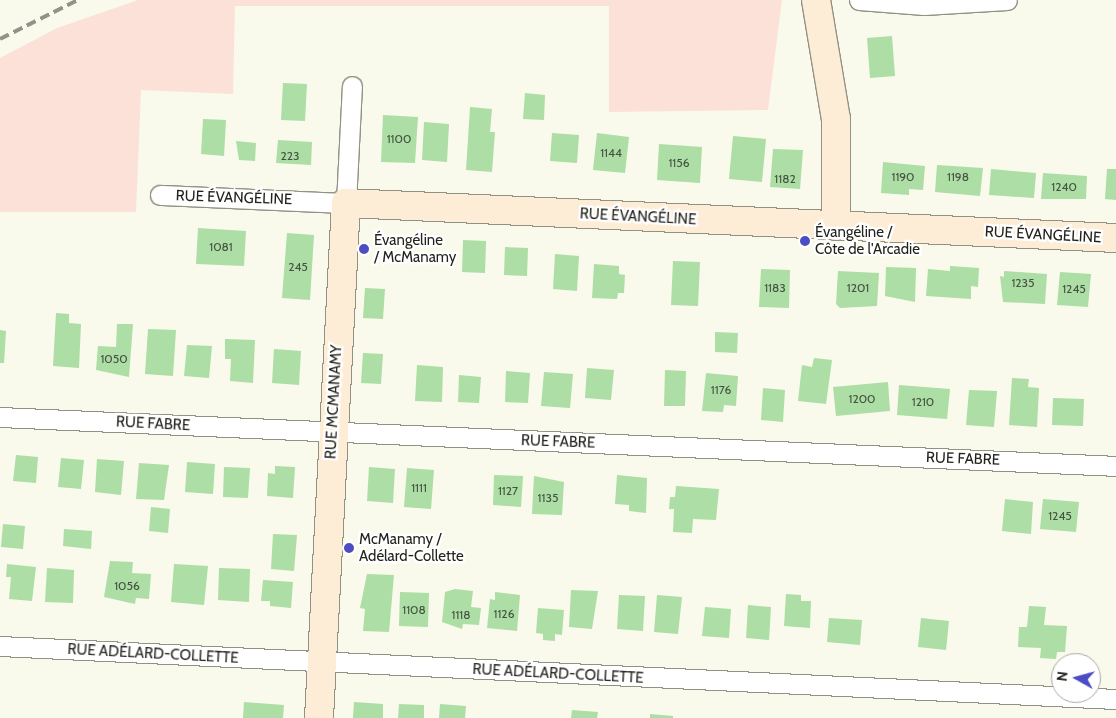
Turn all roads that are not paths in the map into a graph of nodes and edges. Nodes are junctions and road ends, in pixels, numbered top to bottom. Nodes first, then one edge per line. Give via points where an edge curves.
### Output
1 (816, 0) edge
2 (859, 0) edge
3 (1007, 0) edge
4 (352, 86) dead end
5 (160, 195) dead end
6 (346, 203) junction
7 (836, 226) junction
8 (1116, 238) edge
9 (0, 417) edge
10 (332, 432) junction
11 (1116, 466) edge
12 (0, 646) edge
13 (321, 663) junction
14 (1116, 699) edge
15 (319, 718) edge

1 - 7 street via 836,119
2 - 3 street via 924,4
4 - 6 street, RUE MCMANAMY
5 - 6 street, RUE ÉVANGÉLINE
6 - 7 street, RUE ÉVANGÉLINE
6 - 10 street, RUE MCMANAMY
7 - 8 street, RUE ÉVANGÉLINE
9 - 10 street, RUE FABRE
10 - 11 street, RUE FABRE
10 - 13 street, RUE MCMANAMY
12 - 13 street, RUE ADÉLARD-COLLETTE
13 - 14 street, RUE ADÉLARD-COLLETTE
13 - 15 street, RUE MCMANAMY

